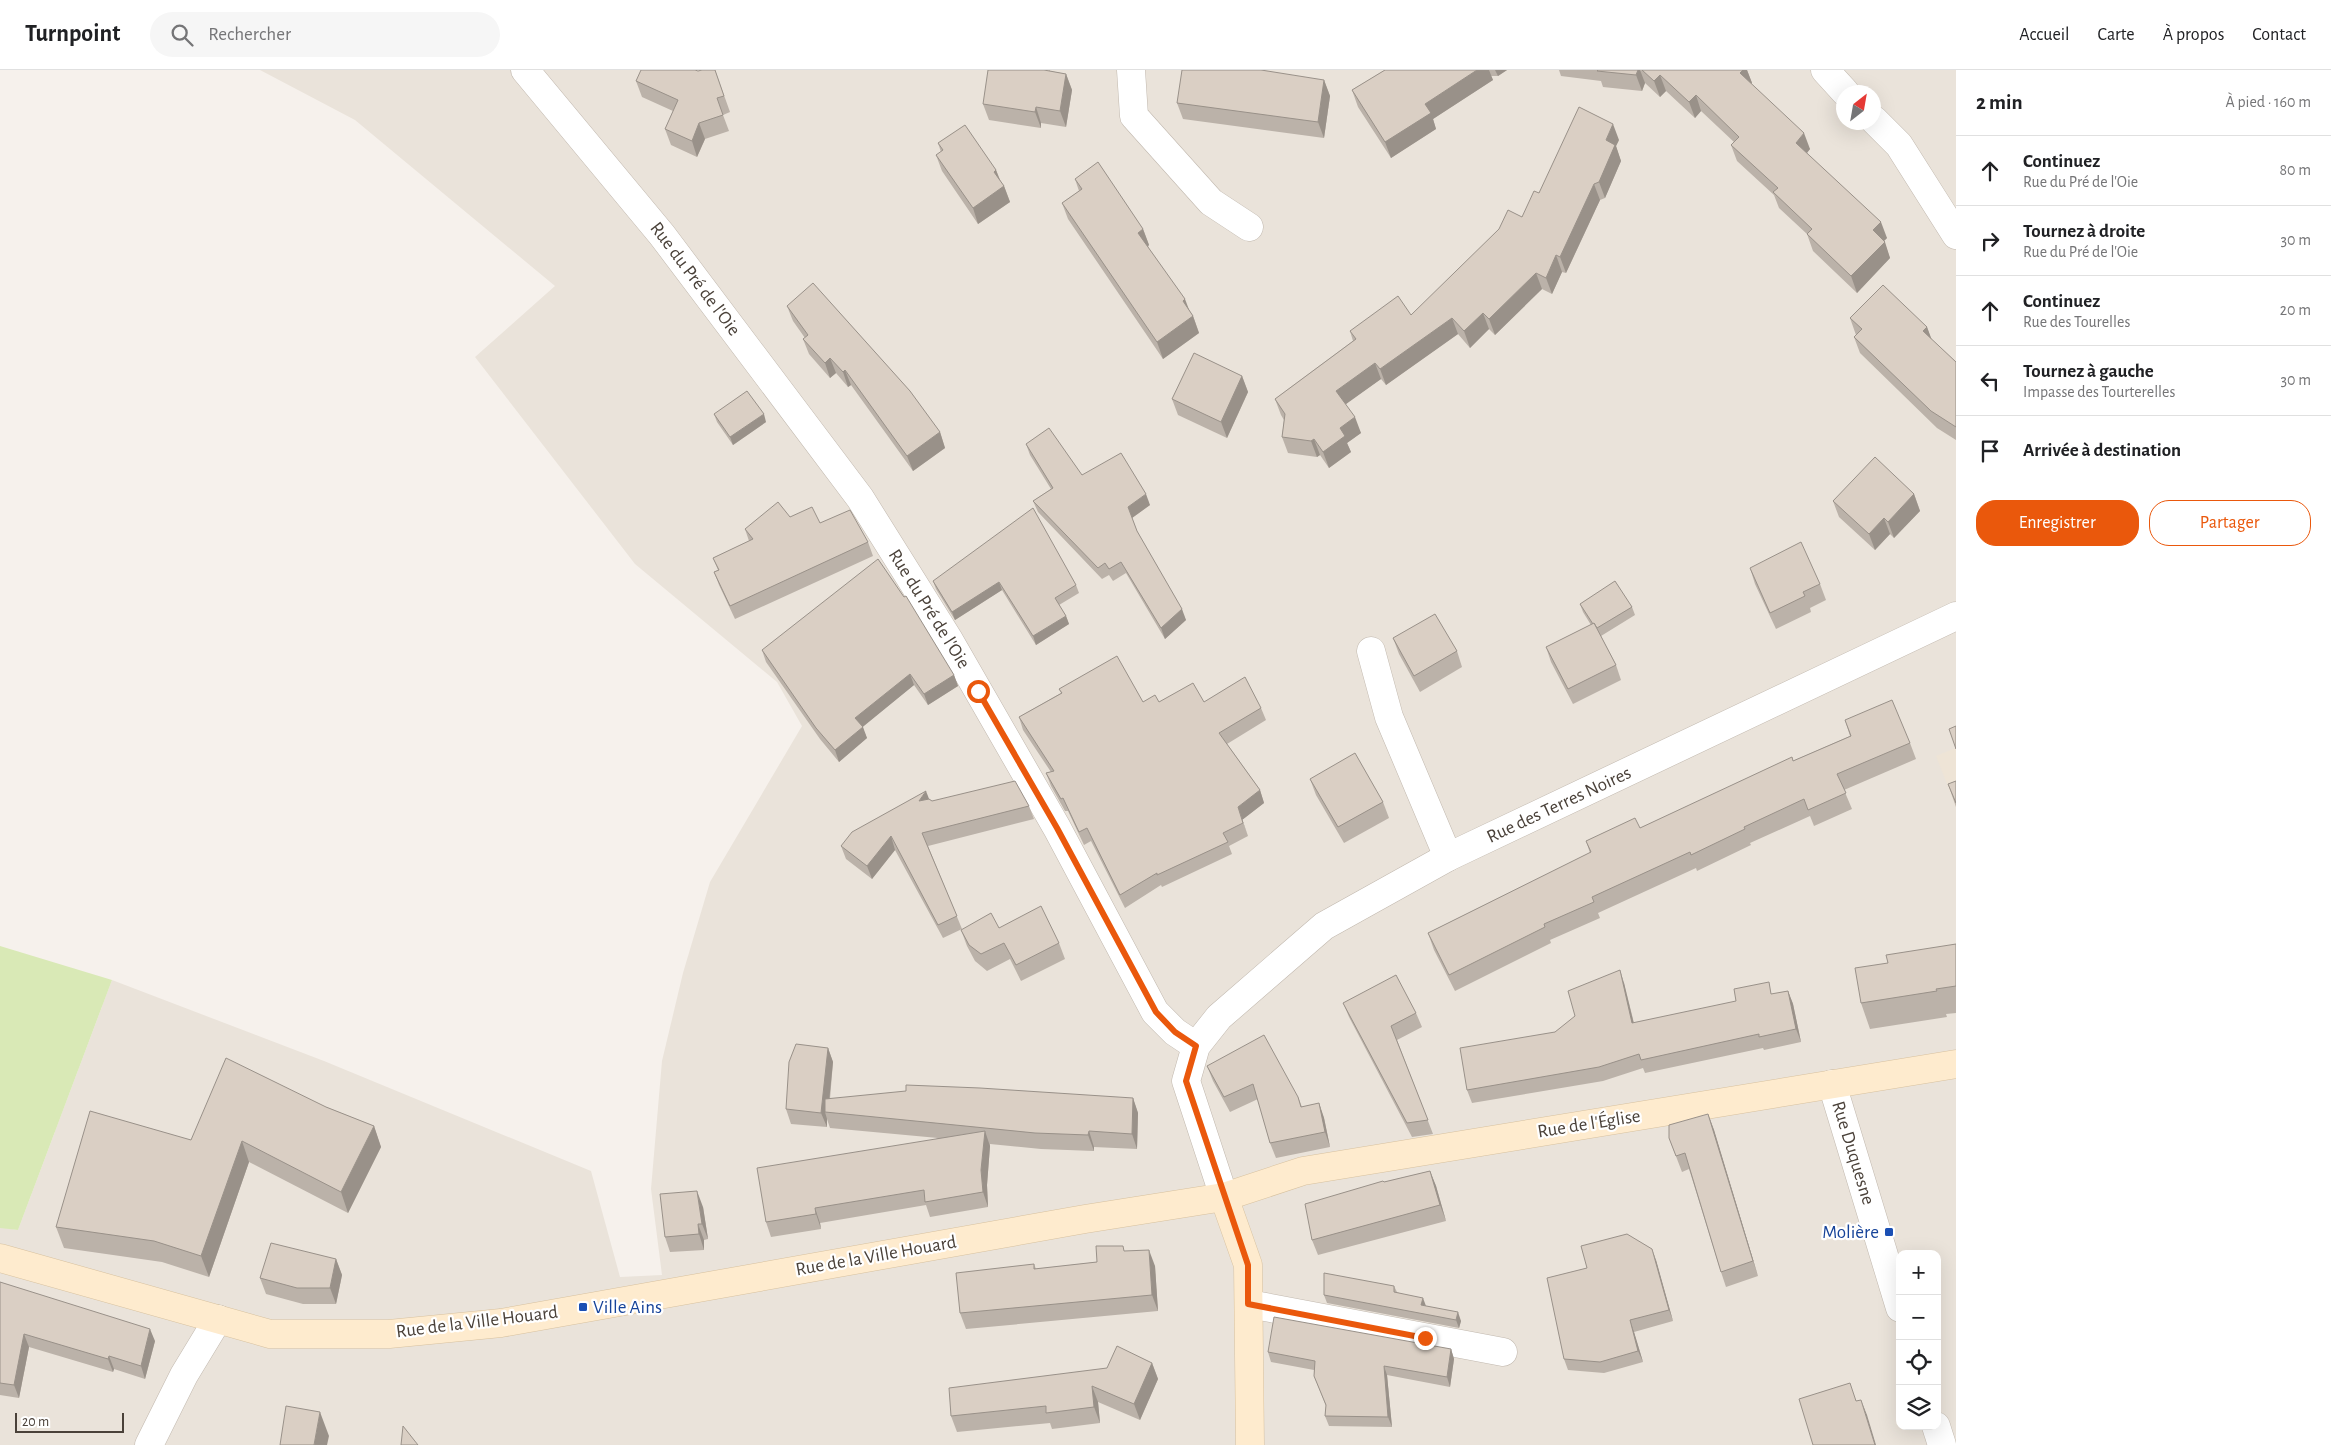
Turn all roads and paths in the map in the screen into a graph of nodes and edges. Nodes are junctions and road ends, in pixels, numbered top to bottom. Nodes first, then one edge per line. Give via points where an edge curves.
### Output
1 (525, 70) edge
2 (1131, 70) edge
3 (1824, 70) edge
4 (1838, 85) edge
5 (1881, 127) edge
6 (1249, 228) dead end
7 (1956, 235) edge
8 (1956, 616) edge
9 (1371, 650) dead end
10 (1448, 857) junction
11 (1196, 1046) junction
12 (1956, 1064) edge
13 (1832, 1084) junction
14 (1224, 1197) junction
15 (0, 1258) edge
16 (1896, 1295) edge
17 (1248, 1304) junction
18 (218, 1319) junction
19 (1503, 1352) dead end
20 (1937, 1430) edge
21 (149, 1445) edge
22 (1250, 1445) edge
23 (1942, 1445) edge

1 - 11 street, Rue du Pré de l'Oie via 662,235 860,498 954,648 1057,828 1156,1012 1175,1032
2 - 6 street via 1134,116 1211,202
3 - 4 street
5 - 7 street via 1899,145
8 - 10 street, Rue des Terres Noires
9 - 10 street via 1389,717
10 - 11 street, Rue des Terres Noires via 1324,926 1219,1017
11 - 14 street via 1186,1081
12 - 13 street, Rue de l'Église
13 - 14 street, Rue de l'Église via 1303,1171
13 - 16 street, Rue Duquesne
14 - 17 street via 1248,1265
14 - 18 street, Rue de la Ville Houard via 501,1323 389,1334 270,1334
15 - 18 street, Rue de la Ville Houard
17 - 19 street
17 - 22 street
18 - 21 street via 184,1375
20 - 23 street

